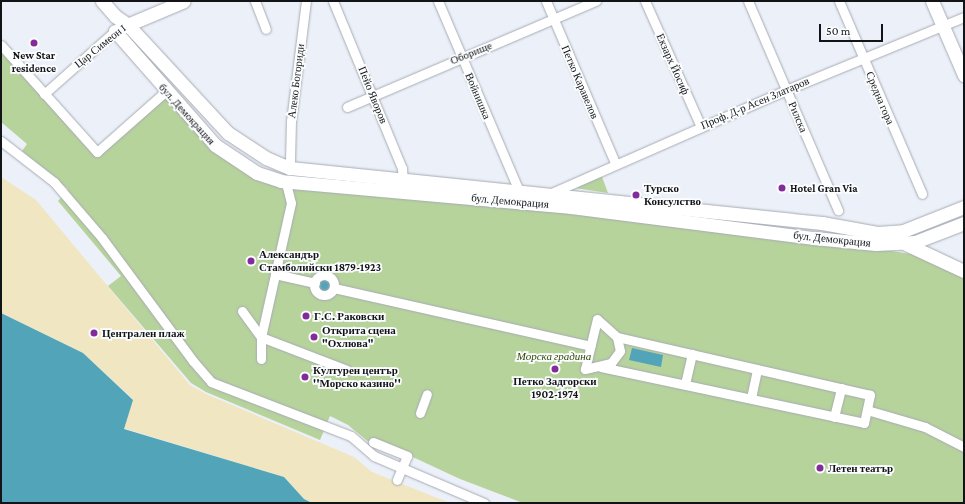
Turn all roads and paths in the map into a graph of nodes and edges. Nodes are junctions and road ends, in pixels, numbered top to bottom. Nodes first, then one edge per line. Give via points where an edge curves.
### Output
1 (102, 1) edge
2 (184, 1) edge
3 (255, 1) edge
4 (306, 1) edge
5 (334, 1) edge
6 (438, 1) edge
7 (546, 1) edge
8 (596, 1) edge
9 (645, 1) edge
10 (748, 1) edge
11 (839, 1) edge
12 (932, 1) edge
13 (115, 16) junction
14 (964, 17) edge
15 (553, 19) junction
16 (127, 24) junction
17 (943, 26) junction
18 (266, 29) dead end
19 (115, 31) junction
20 (1, 45) edge
21 (461, 56) junction
22 (863, 58) junction
23 (964, 75) edge
24 (786, 90) junction
25 (166, 91) junction
26 (44, 94) junction
27 (374, 95) junction
28 (347, 106) dead end
29 (701, 127) junction
30 (1, 140) edge
31 (290, 162) dead end
32 (615, 163) junction
33 (403, 185) junction
34 (287, 187) dead end
35 (519, 191) junction
36 (548, 194) junction
37 (922, 194) dead end
38 (964, 207) edge
39 (838, 210) dead end
40 (944, 215) junction
41 (963, 225) edge
42 (906, 244) junction
43 (964, 270) edge
44 (275, 274) junction
45 (315, 283) junction
46 (334, 288) junction
47 (242, 311) dead end
48 (261, 337) junction
49 (617, 337) junction
50 (591, 346) junction
51 (692, 354) junction
52 (261, 359) dead end
53 (601, 367) junction
54 (347, 370) dead end
55 (757, 370) junction
56 (685, 384) junction
57 (841, 388) junction
58 (426, 398) dead end
59 (750, 398) junction
60 (867, 410) junction
61 (420, 413) dead end
62 (834, 417) junction
63 (373, 442) dead end
64 (964, 447) edge
65 (402, 468) junction
66 (397, 480) dead end
67 (484, 503) edge

1 - 13 main road, бул. Демокрация
2 - 16 main road, Цар Симеон I
3 - 18 street
4 - 31 street, Алеко Богориди via 291,121
5 - 27 street, Пейо Яворов
6 - 21 street, Войнишка
7 - 15 street, Петко Каравелов
8 - 15 street, Оборище
9 - 29 street, Екзарх Йосиф
10 - 24 street, Рилска
11 - 22 street, Средна гора
12 - 17 main road
13 - 16 main road, бул. Демокрация
13 - 19 main road
14 - 17 street, Проф. Д-р Асен Златаров
15 - 21 street, Оборище
15 - 32 street, Петко Каравелов
16 - 19 main road, Цар Симеон I
16 - 33 main road, бул. Демокрация via 228,133 266,158 290,168
17 - 22 street, Проф. Д-р Асен Златаров
17 - 23 main road
19 - 25 main road, бул. Демокрация
19 - 26 street, Цар Симеон I
20 - 26 street
21 - 27 street, Оборище
21 - 35 street, Войнишка
22 - 24 street, Проф. Д-р Асен Златаров
22 - 37 street, Средна гора
24 - 29 street, Проф. Д-р Асен Златаров
24 - 39 street, Рилска
25 - 26 street via 97,152
25 - 33 main road, бул. Демокрация via 215,145 257,173 288,182
27 - 28 street, Оборище
27 - 33 street, Пейо Яворов via 402,168
29 - 32 street, Проф. Д-р Асен Златаров
30 - 65 street via 54,182 102,238 211,382 351,436 374,456
32 - 36 street, Проф. Д-р Асен Златаров
33 - 35 main road, бул. Демокрация
33 - 42 main road, бул. Демокрация via 814,238
34 - 44 street via 291,203
35 - 36 main road, бул. Демокрация
36 - 40 main road, бул. Демокрация via 822,223 877,233 903,231
38 - 40 main road, бул. Демокрация
40 - 41 main road
41 - 42 main road, бул. Демокрация via 926,240
42 - 43 main road
44 - 45 street
44 - 48 street
45 - 46 street via 320,276 326,276 332,280
45 - 46 street via 315,289 322,295 329,294
46 - 50 street
47 - 48 street
48 - 52 street
48 - 54 street
49 - 50 street via 597,319
49 - 51 street
49 - 53 street via 621,347 618,356
50 - 53 street via 585,369
51 - 55 street
51 - 56 street
53 - 56 street
55 - 57 street
55 - 59 street
56 - 59 street
57 - 60 street via 870,395
57 - 62 street
58 - 61 street
59 - 62 street
60 - 62 street via 864,423
60 - 64 street via 925,427
63 - 65 street via 407,456
65 - 66 street
65 - 67 street

